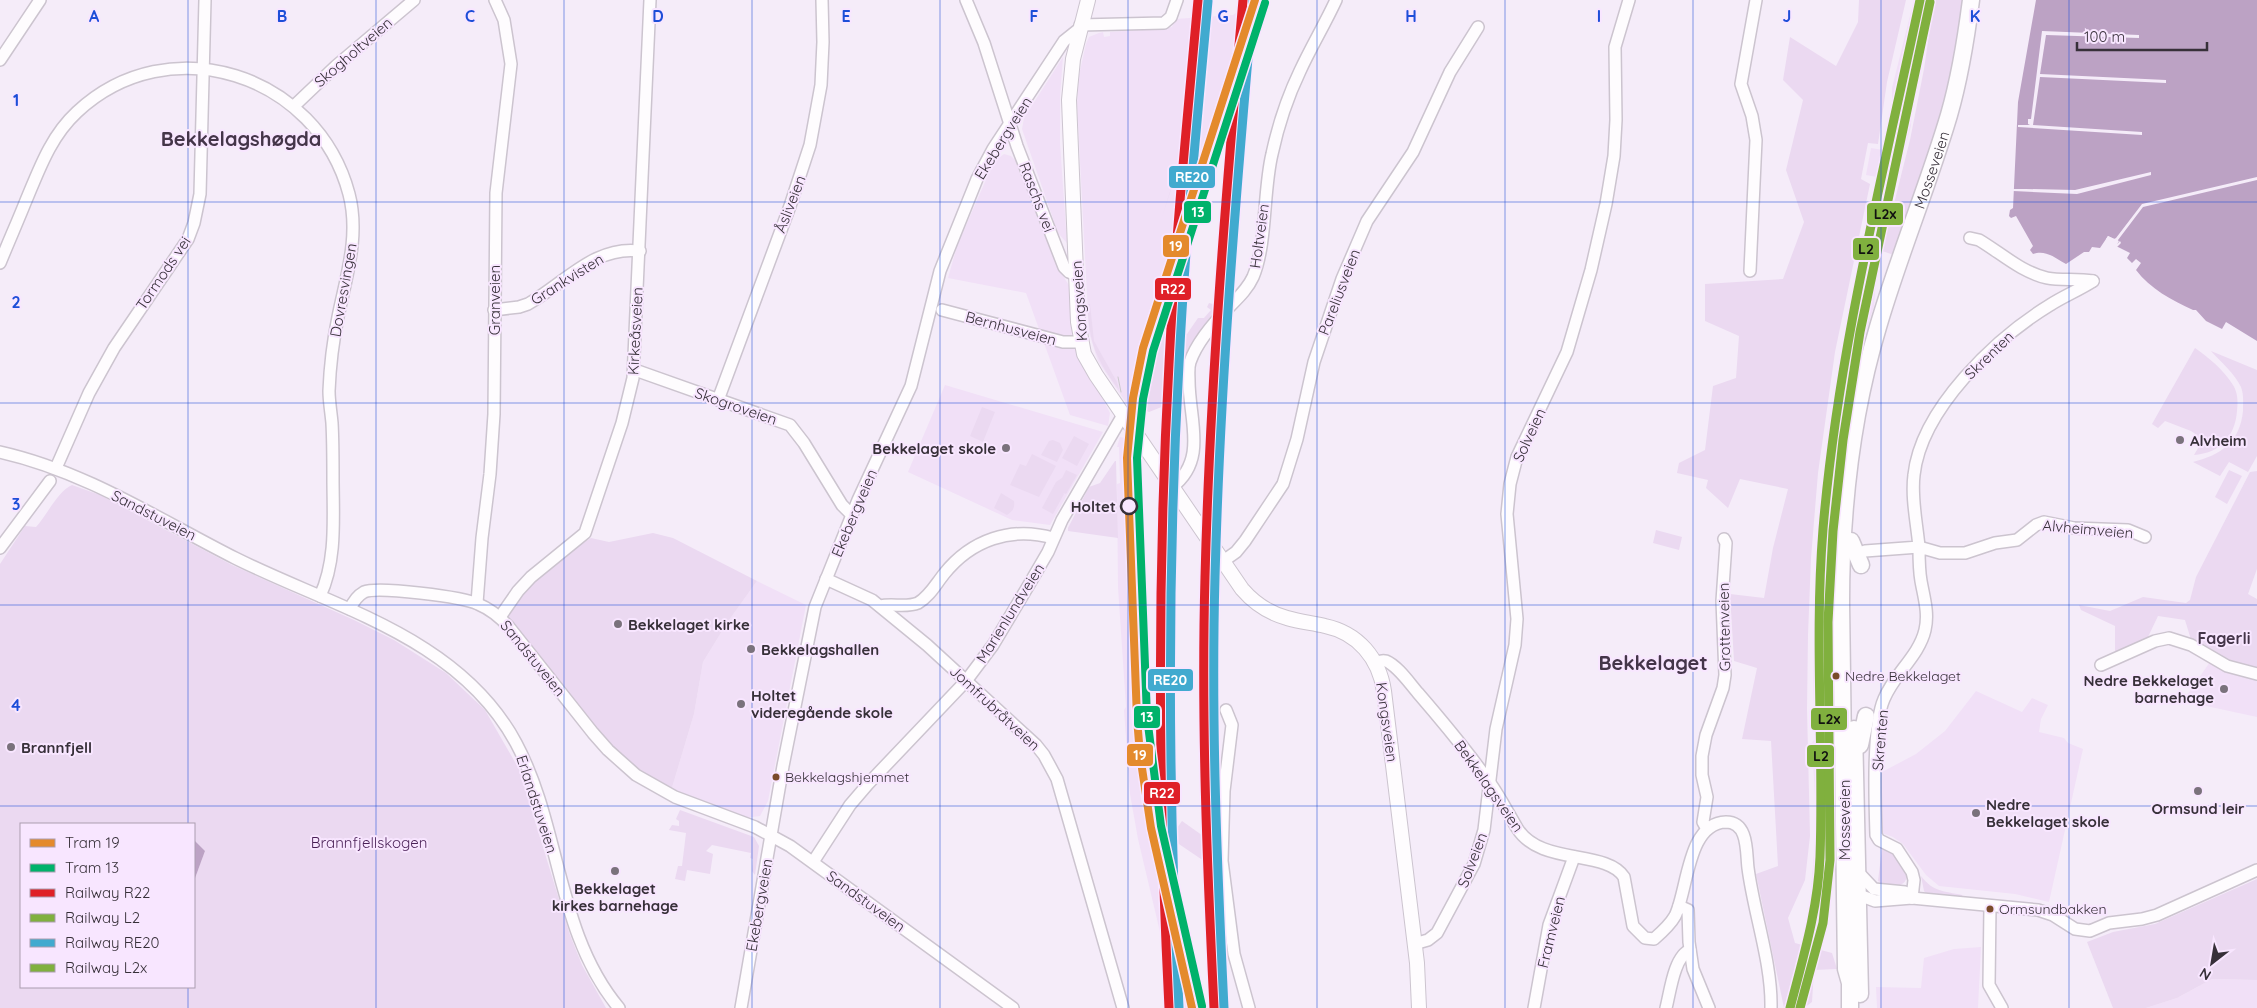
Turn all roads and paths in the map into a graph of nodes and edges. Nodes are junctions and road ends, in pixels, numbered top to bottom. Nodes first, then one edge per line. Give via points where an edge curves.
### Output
1 (40, 0) edge
2 (205, 0) edge
3 (414, 0) edge
4 (495, 0) edge
5 (650, 0) edge
6 (822, 0) edge
7 (966, 0) edge
8 (1088, 0) edge
9 (1177, 0) edge
10 (1336, 0) edge
11 (1628, 0) edge
12 (1756, 0) edge
13 (1971, 0) edge
14 (1080, 27) junction
15 (1478, 27) dead end
16 (0, 60) edge
17 (204, 70) junction
18 (294, 106) junction
19 (1010, 125) junction
20 (1970, 238) dead end
21 (640, 251) junction
22 (0, 263) edge
23 (1750, 271) dead end
24 (1076, 275) junction
25 (494, 310) junction
26 (942, 310) dead end
27 (1081, 342) junction
28 (635, 370) junction
29 (718, 400) junction
30 (1123, 415) junction
31 (0, 452) edge
32 (1853, 452) junction
33 (56, 468) junction
34 (50, 480) dead end
35 (1172, 487) junction
36 (852, 515) junction
37 (2145, 537) dead end
38 (1053, 538) junction
39 (1724, 539) dead end
40 (1851, 541) junction
41 (1918, 547) junction
42 (0, 548) edge
43 (1863, 558) joint
44 (1222, 562) junction
45 (826, 579) junction
46 (320, 596) junction
47 (477, 603) junction
48 (880, 606) junction
49 (350, 610) junction
50 (500, 617) junction
51 (1375, 663) junction
52 (2101, 665) dead end
53 (2257, 674) edge
54 (966, 680) junction
55 (1226, 710) dead end
56 (1866, 716) dead end
57 (1856, 757) junction
58 (1488, 781) junction
59 (1707, 829) junction
60 (771, 835) junction
61 (1844, 851) junction
62 (1574, 857) junction
63 (813, 862) junction
64 (2257, 870) edge
65 (1858, 874) junction
66 (1874, 888) junction
67 (1858, 895) junction
68 (1912, 898) junction
69 (1678, 906) junction
70 (1990, 906) junction
71 (1414, 944) junction
72 (1690, 950) junction
73 (1858, 950) junction
74 (1850, 983) junction
75 (618, 1008) edge
76 (740, 1008) edge
77 (1013, 1008) edge
78 (1123, 1008) edge
79 (1249, 1008) edge
80 (1419, 1008) edge
81 (1534, 1008) edge
82 (1666, 1008) edge
83 (1709, 1008) edge
84 (1771, 1008) edge
85 (1850, 1008) edge
86 (1860, 1008) edge
87 (2002, 1008) edge

1 - 16 street
2 - 17 street, Tormods vei
3 - 18 street, Skogholtveien
4 - 25 street, Granveien via 504,20 511,64 496,193
5 - 21 street, Kirkeåsveien
6 - 29 street, Åsliveien via 821,85 810,146
7 - 19 street, Raschs vei via 984,43
8 - 14 main road, Ekebergveien
9 - 14 street via 1171,17 1164,23
10 - 35 street, Holtveien via 1300,71 1275,142 1265,189 1254,277 1210,329 1189,364 1194,450 1184,475
11 - 58 street, Solveien via 1615,47 1614,156 1589,279 1567,352 1517,457 1510,484 1507,514 1517,619 1515,645
12 - 23 street via 1741,84 1756,140
13 - 32 highway, Mosseveien via 1949,114 1871,350
14 - 19 street, Ekebergveien via 1067,38
14 - 24 main road, Kongsveien via 1070,77 1068,110
15 - 44 street, Pareliusveien via 1450,72 1412,152 1368,221 1345,271 1314,362 1298,439 1283,484 1245,541
17 - 18 street, Dovresvingen via 256,82
17 - 22 street, Dovresvingen via 162,71 132,78 105,90 78,111 56,138 38,170
17 - 33 street, Tormods vei via 200,194 190,235 114,348 89,393
18 - 46 street, Dovresvingen via 317,131 337,162 349,197 353,225 351,256 331,366 333,528 327,580
19 - 24 street, Raschs vei via 1064,267
19 - 36 street, Ekebergveien via 983,165 956,227 936,285 911,386
20 - 41 street, Skrenten via 1979,240 2033,274 2093,281 2049,305 2008,335 1964,379 1933,419 1920,447 1913,477
21 - 25 street, Grankvisten via 611,251 597,256 528,304
21 - 28 street, Kirkeåsveien
24 - 27 main road, Kongsveien
25 - 47 street, Granveien via 494,414
26 - 27 street, Bernhusveien via 1063,342
27 - 30 main road, Kongsveien via 1091,367
28 - 29 street, Skogroveien
28 - 50 street, Kirkeåsveien via 622,423 585,533 531,577
29 - 36 street, Skogroveien via 790,424 842,505
30 - 35 main road, Kongsveien
30 - 38 street, Marienlundveien
31 - 33 street, Sandstuveien
32 - 40 highway, Mosseveien via 1856,479
32 - 61 highway, Mosseveien via 1841,569
33 - 46 street, Sandstuveien via 91,482 249,564
34 - 42 street
35 - 44 main road, Kongsveien
36 - 45 street, Ekebergveien
37 - 41 street, Alvheimveien via 2128,530 2074,528 2044,522 2036,524 2017,540 1995,542 1965,554 1940,553
38 - 48 street via 1024,534 983,542 961,555 918,603
38 - 54 street, Marienlundveien via 1007,623
39 - 59 street, Grottenveien via 1725,675 1702,756 1707,797 1703,822
40 - 43 highway
40 - 57 highway, Mosseveien
41 - 43 street
41 - 68 street, Skrenten via 1926,612 1925,632 1884,699 1877,750 1876,835 1878,840 1898,850 1912,872
44 - 51 main road, Kongsveien via 1259,605 1289,619 1348,634 1365,648
45 - 48 street, Jomfrubråtveien
45 - 60 street, Ekebergveien via 810,623
46 - 49 street, Sandstuveien
47 - 49 street, Sandstuveien via 452,597 372,590 357,597
47 - 50 street, Sandstuveien
48 - 54 street, Jomfrubråtveien
49 - 75 street, Erlandstuveien via 405,637 449,665 482,696 507,728 532,780 580,942 599,981
50 - 60 street, Sandstuveien via 593,733 631,771 675,798
51 - 58 street, Bekkelagsveien via 1387,662 1408,682
51 - 71 main road, Kongsveien via 1384,690
52 - 53 street via 2155,640 2169,638 2191,645 2227,666
54 - 63 street, Marienlundveien via 868,784
54 - 78 street, Jomfrubråtveien via 1036,745 1054,772
55 - 79 street via 1232,725 1224,791 1222,861 1232,944
56 - 57 highway
57 - 65 highway, Mosseveien
58 - 62 street, Bekkelagsveien via 1527,839 1545,850
58 - 71 street, Solveien via 1486,824 1474,864 1437,933
59 - 69 street, Bekkelagsveien via 1692,855
59 - 84 street via 1718,823 1730,822 1739,827 1745,837 1751,895
60 - 63 street, Sandstuveien
60 - 76 street, Ekebergveien
61 - 67 highway
61 - 74 highway, Mosseveien via 1846,970
62 - 69 street, Bekkelagsveien via 1620,871 1624,877 1633,926 1645,938 1654,939 1664,931
62 - 81 street, Framveien via 1549,925
63 - 77 street, Sandstuveien
64 - 70 street via 2157,915 2108,923 2090,931 2075,929 2038,910
65 - 66 street
65 - 67 highway, Mosseveien
66 - 67 street
66 - 68 street via 1905,892
67 - 68 street via 1875,901
67 - 73 highway, Mosseveien
68 - 70 street
69 - 72 street via 1688,910
70 - 87 street via 1990,985
71 - 80 main road, Kongsveien
72 - 82 street via 1681,956
72 - 83 street via 1693,969
73 - 74 highway via 1852,964
73 - 86 highway, Mosseveien
74 - 85 highway, Mosseveien

